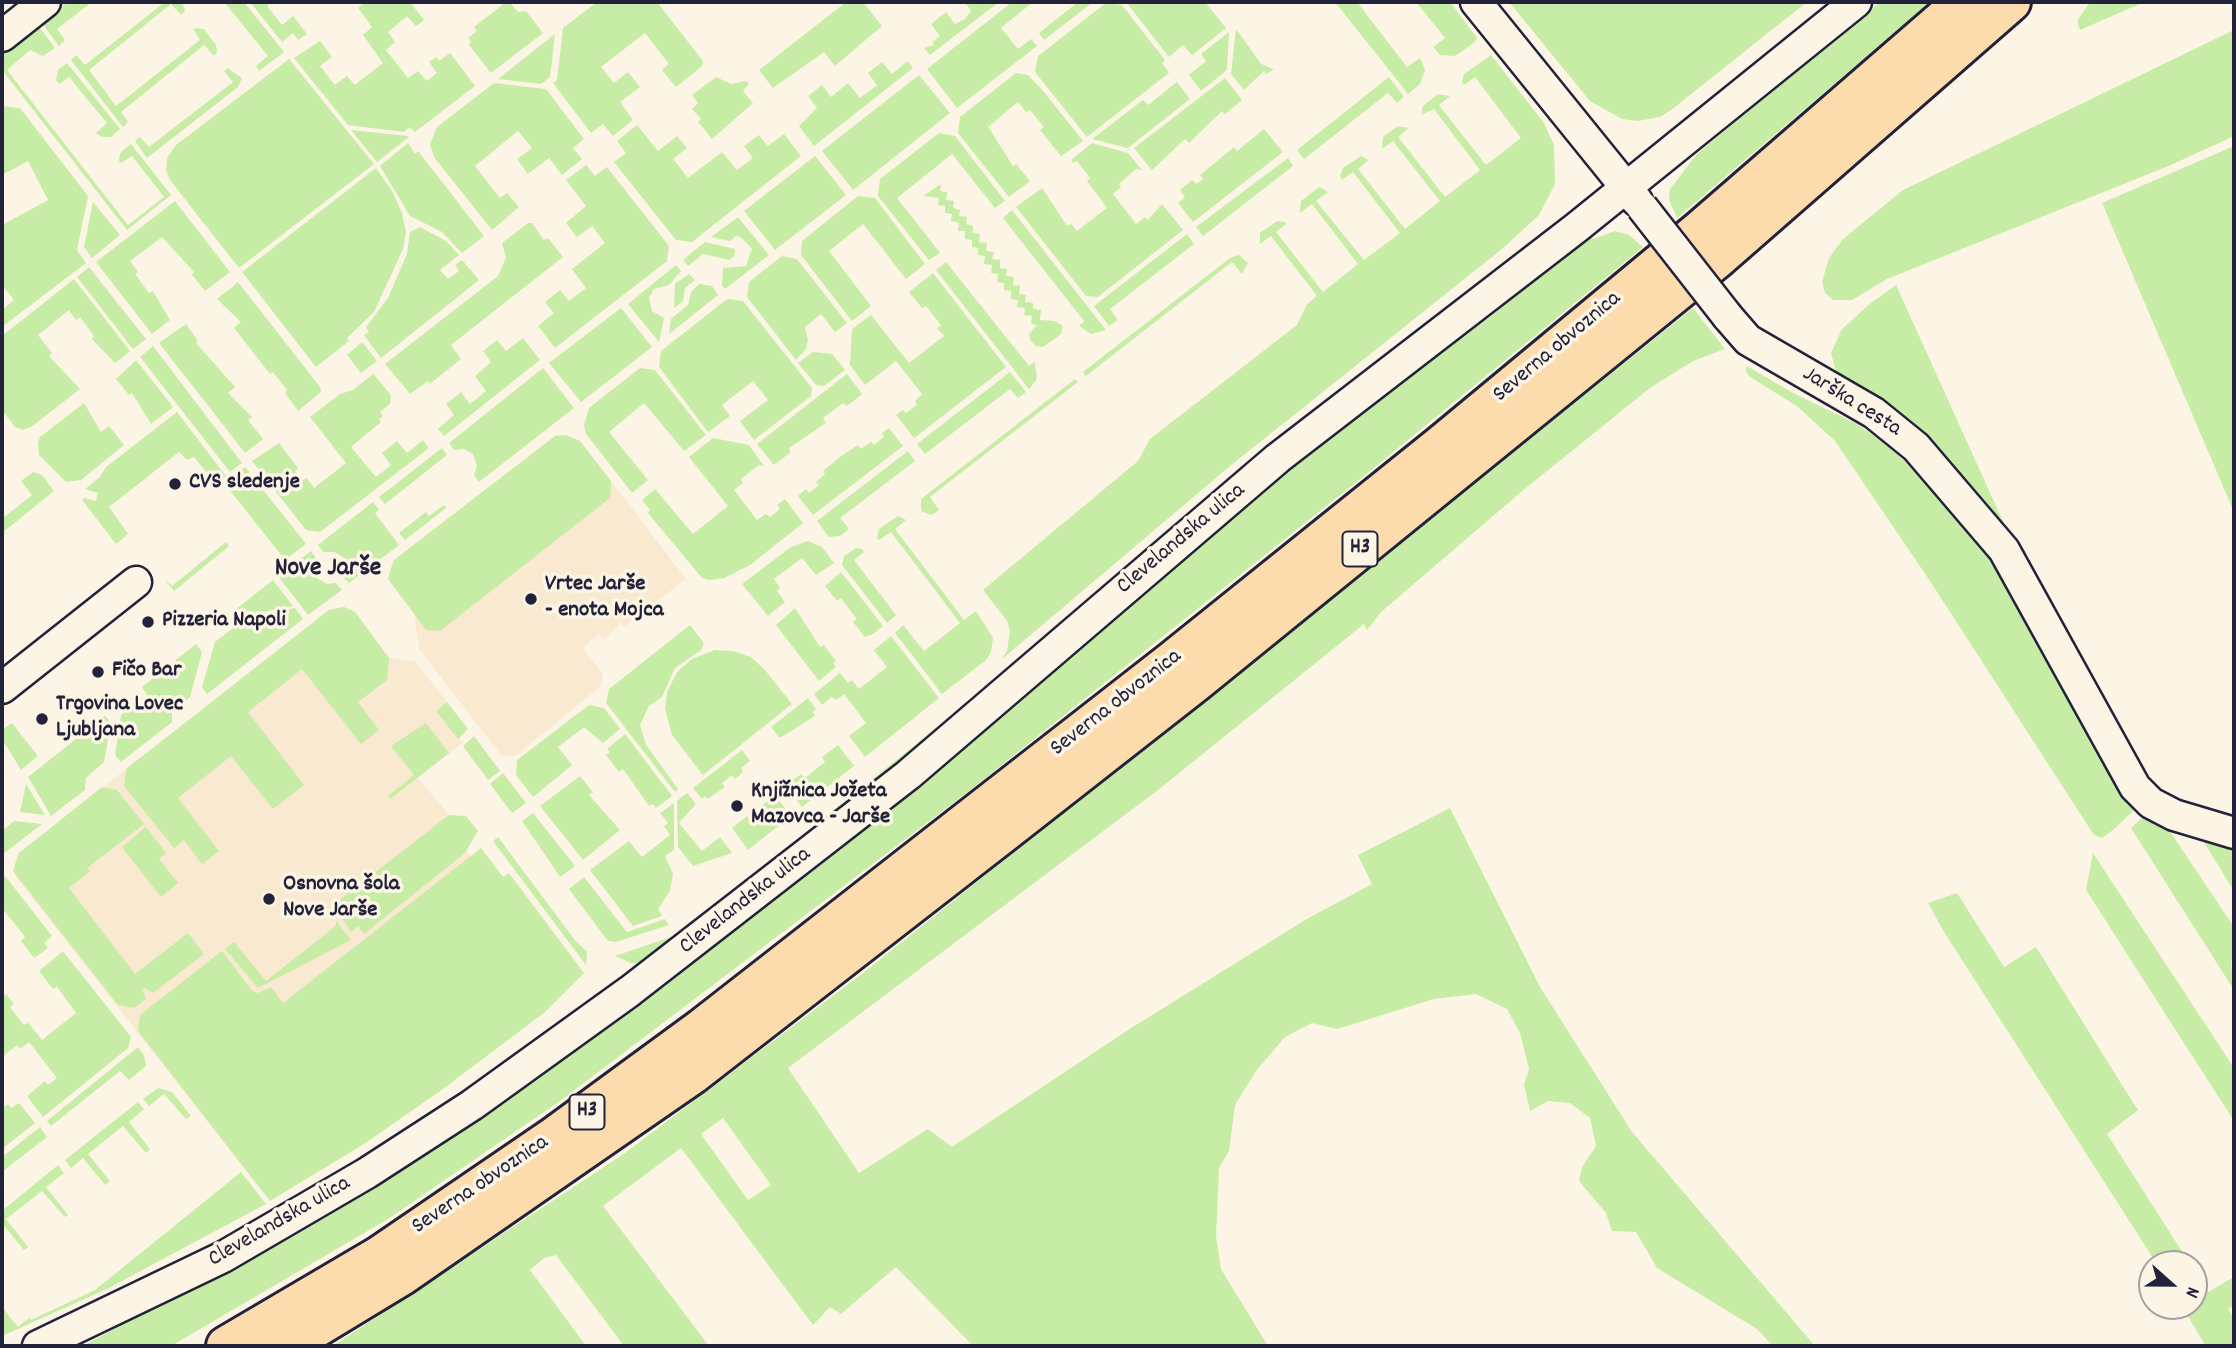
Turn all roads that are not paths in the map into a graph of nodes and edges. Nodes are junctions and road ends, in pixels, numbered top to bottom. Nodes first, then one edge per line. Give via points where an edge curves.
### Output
1 (45, 2) edge
2 (1476, 2) edge
3 (1856, 2) edge
4 (1963, 2) edge
5 (2011, 2) edge
6 (2, 36) edge
7 (1634, 197) junction
8 (136, 582) dead end
9 (2, 688) edge
10 (2234, 833) edge
11 (38, 1346) edge
12 (226, 1346) edge
13 (286, 1346) edge

1 - 6 street
2 - 7 street, Jarška cesta
3 - 7 street, Clevelandska ulica
4 - 12 highway, Severna obvoznica / H3 via 1720,213 1431,452 702,1028 379,1256
5 - 13 highway, Severna obvoznica / H3 via 1717,259 1011,827 692,1075 403,1275
7 - 10 street, Jarška cesta, bridge via 1748,340 1874,413 1916,447 2004,550 2135,787 2151,803 2174,815
7 - 11 street, Clevelandska ulica via 1278,458 908,775 630,991 472,1105 223,1257
8 - 9 street

